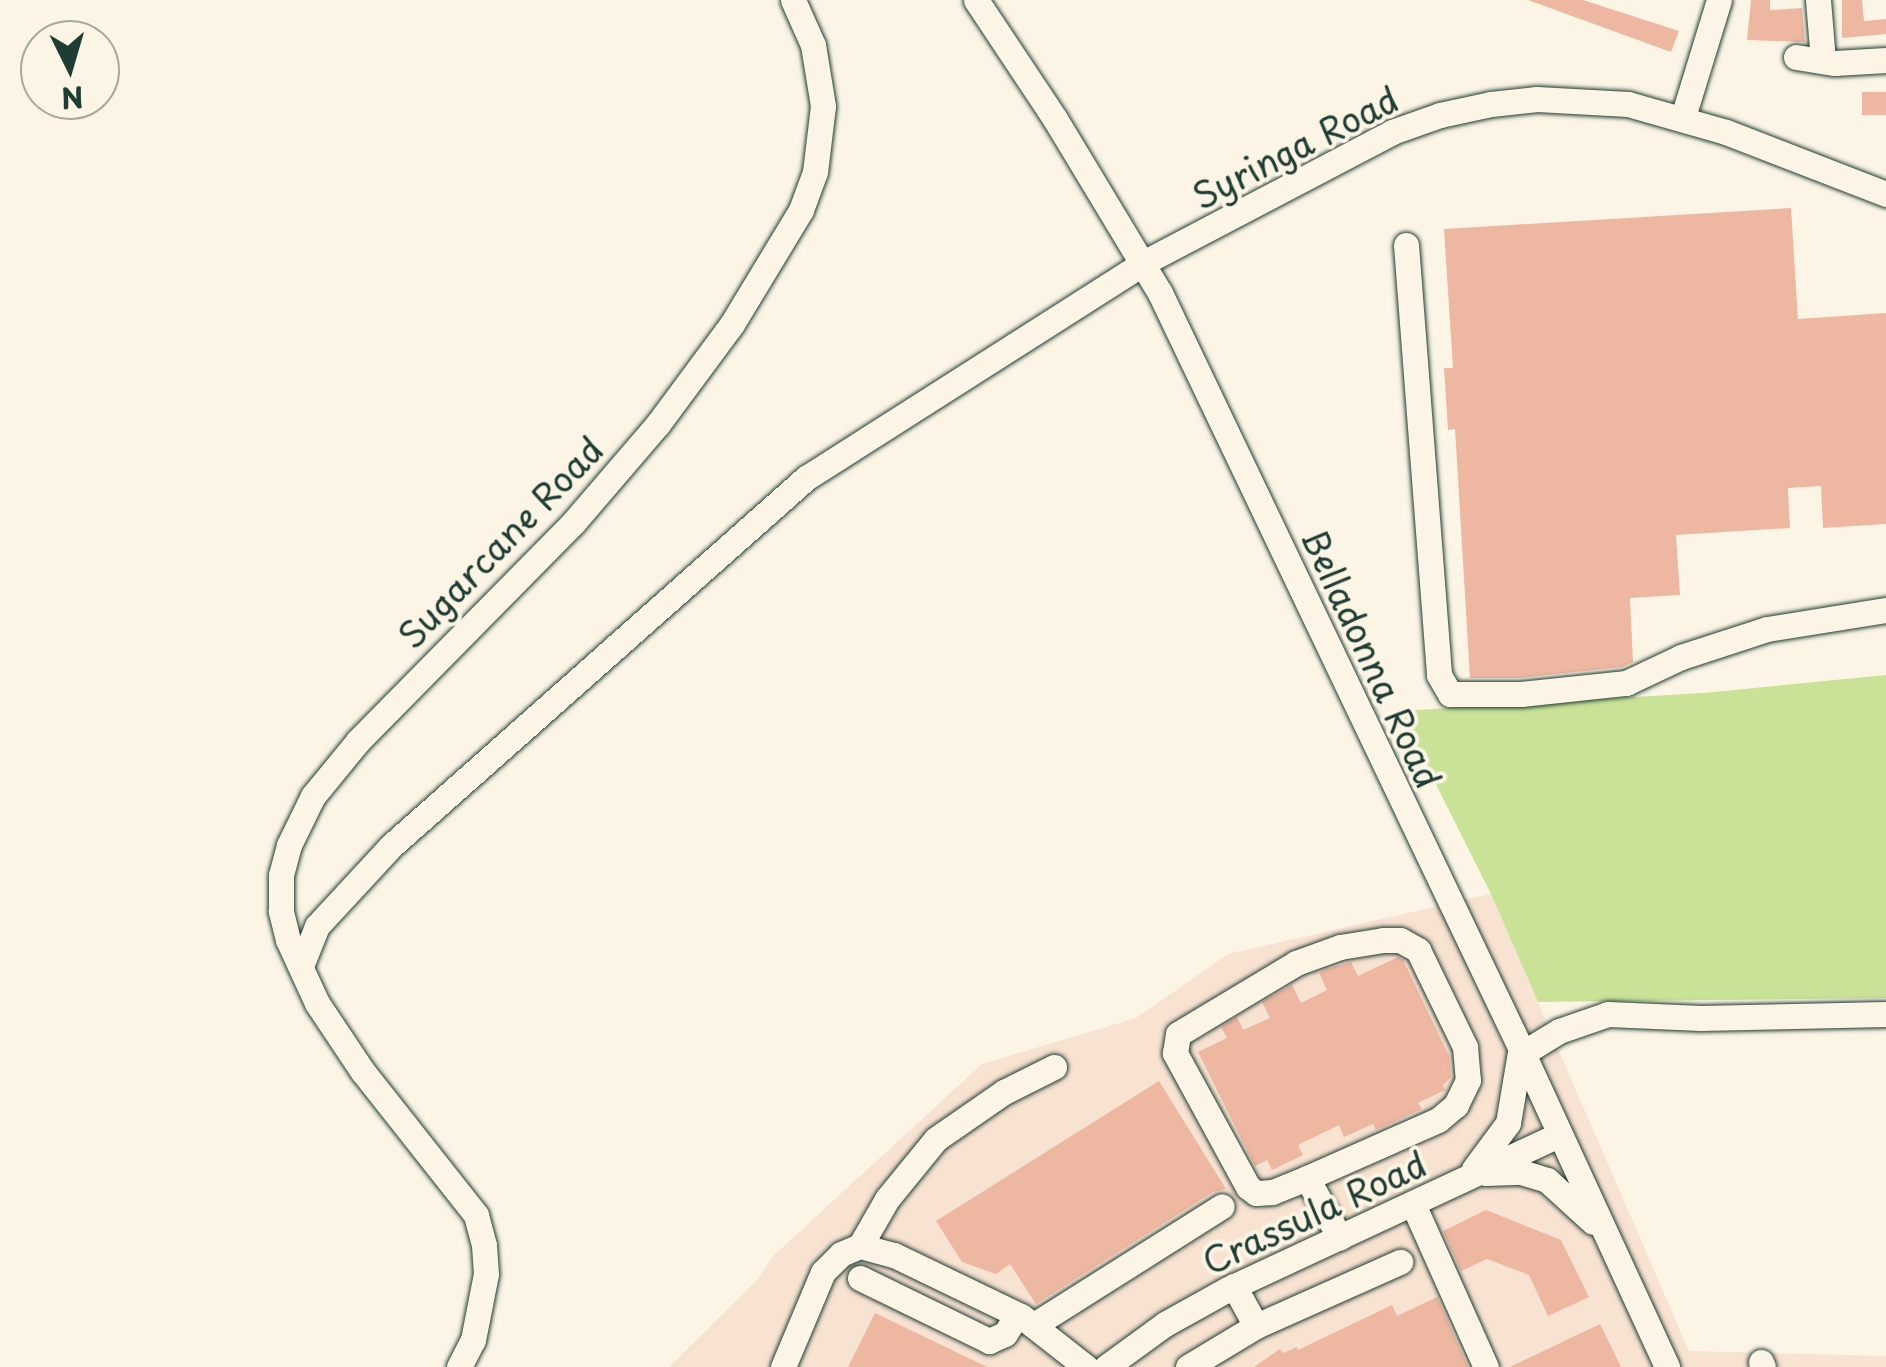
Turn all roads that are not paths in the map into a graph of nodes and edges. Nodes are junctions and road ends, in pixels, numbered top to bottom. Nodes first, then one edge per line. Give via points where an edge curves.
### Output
1 (792, 0) edge
2 (976, 0) edge
3 (1718, 0) edge
4 (1818, 0) edge
5 (1796, 57) dead end
6 (1886, 60) edge
7 (1823, 62) junction
8 (1683, 117) junction
9 (1886, 194) edge
10 (1406, 245) dead end
11 (1143, 263) junction
12 (1886, 610) edge
13 (301, 966) junction
14 (1886, 1014) edge
15 (1522, 1050) junction
16 (1054, 1067) dead end
17 (1560, 1134) junction
18 (1306, 1178) junction
19 (1464, 1180) junction
20 (1413, 1204) junction
21 (1222, 1206) dead end
22 (1340, 1238) junction
23 (1612, 1242) junction
24 (860, 1246) junction
25 (1400, 1262) dead end
26 (860, 1278) dead end
27 (1234, 1286) junction
28 (1026, 1320) junction
29 (1256, 1326) junction
30 (458, 1367) edge
31 (784, 1367) edge
32 (1086, 1367) edge
33 (1106, 1367) edge
34 (1188, 1367) edge
35 (1486, 1367) edge
36 (1667, 1367) edge

1 - 13 street, Sugarcane Road via 814,45 823,106 815,172 800,210 732,324 658,424 573,523 312,796 282,876 281,911
2 - 11 street, Belladonna Road
3 - 8 street
4 - 7 street
5 - 7 street
6 - 7 street
8 - 9 street, Syringa Road
8 - 11 street, Syringa Road via 1628,104 1537,99 1440,114 1392,132
10 - 12 street via 1440,674 1450,694 1626,683 1767,630
11 - 13 street, Syringa Road via 806,478 392,846 318,926
11 - 15 street, Belladonna Road
13 - 30 street, Sugarcane Road via 317,1004 476,1216 484,1245 482,1308
14 - 15 street via 1608,1014
15 - 17 street, Belladonna Road
15 - 19 street via 1508,1123
16 - 24 street via 936,1138 886,1199
17 - 19 street, Crassula Road
17 - 23 street, Belladonna Road
18 - 18 street via 1264,1194 1248,1187 1176,1053 1176,1040 1183,1029 1296,963 1383,940 1410,942 1465,1047 1468,1080 1452,1111 1438,1120
18 - 22 street
19 - 20 street, Crassula Road
19 - 23 street via 1521,1172 1548,1180
20 - 22 street, Crassula Road
20 - 35 street
21 - 28 street
22 - 27 street, Crassula Road
23 - 36 street, Belladonna Road
24 - 28 street via 894,1255
24 - 31 street via 823,1272
25 - 29 street
26 - 28 street via 989,1341
27 - 29 street
27 - 33 street, Crassula Road
28 - 32 street
29 - 34 street

